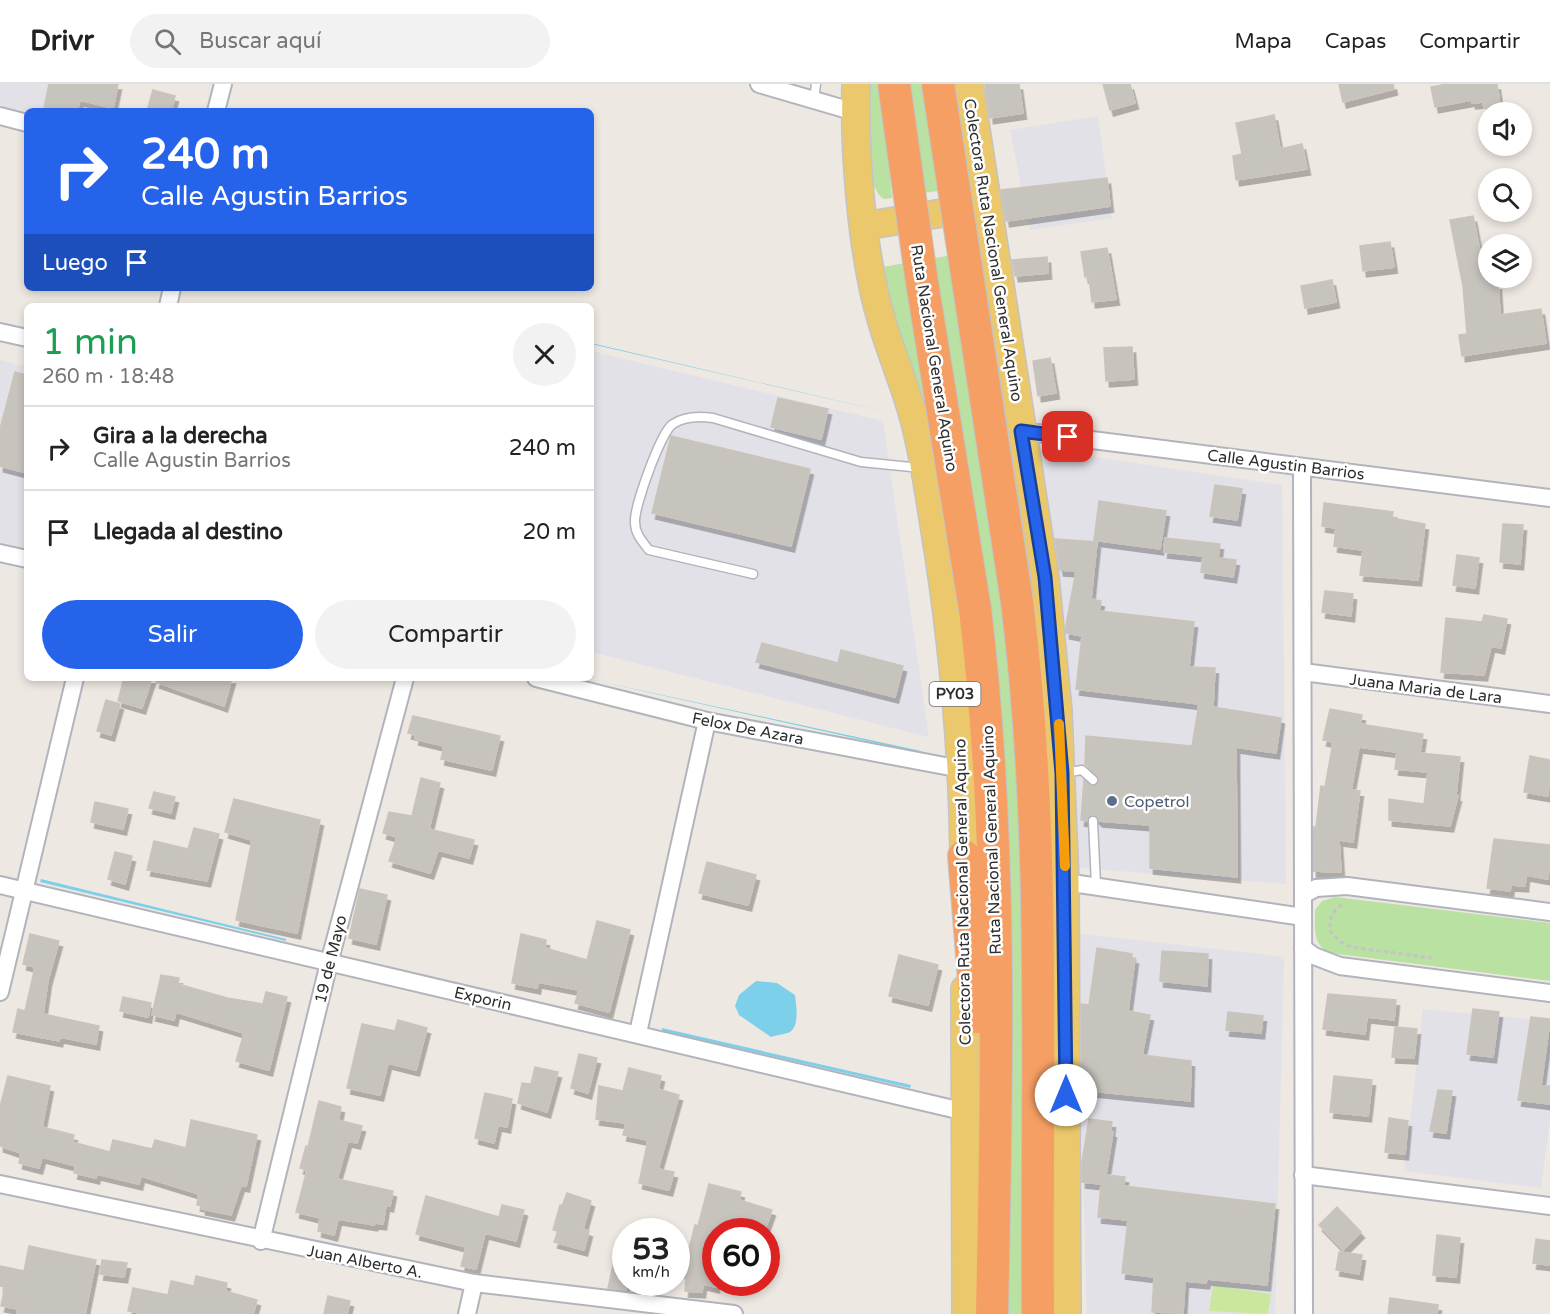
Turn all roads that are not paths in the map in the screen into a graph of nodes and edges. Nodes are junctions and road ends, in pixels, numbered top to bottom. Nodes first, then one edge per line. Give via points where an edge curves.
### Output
1 (223, 84) edge
2 (759, 84) edge
3 (856, 84) edge
4 (894, 84) edge
5 (938, 84) edge
6 (969, 84) edge
7 (815, 92) edge
8 (217, 108) edge
9 (855, 112) junction
10 (0, 116) edge
11 (24, 122) edge
12 (988, 206) junction
13 (865, 226) junction
14 (0, 332) edge
15 (24, 337) edge
16 (1021, 431) junction
17 (1302, 466) junction
18 (924, 468) junction
19 (1550, 498) edge
20 (0, 553) edge
21 (24, 558) edge
22 (753, 574) dead end
23 (1303, 672) junction
24 (74, 681) edge
25 (404, 681) edge
26 (548, 681) edge
27 (1550, 704) edge
28 (707, 721) junction
29 (961, 769) junction
30 (1062, 773) junction
31 (1093, 780) dead end
32 (1093, 821) dead end
33 (964, 856) junction
34 (1065, 882) junction
35 (0, 885) edge
36 (1096, 885) junction
37 (22, 891) junction
38 (1303, 895) junction
39 (1550, 912) edge
40 (1303, 917) junction
41 (1303, 948) junction
42 (329, 963) junction
43 (0, 992) edge
44 (1550, 993) edge
45 (638, 1033) junction
46 (966, 1112) junction
47 (995, 1154) junction
48 (1304, 1175) junction
49 (0, 1184) edge
50 (1067, 1189) junction
51 (1550, 1206) edge
52 (261, 1240) junction
53 (474, 1283) junction
54 (467, 1314) edge
55 (734, 1314) edge
56 (966, 1314) edge
57 (992, 1314) edge
58 (1038, 1314) edge
59 (1057, 1314) edge
60 (1067, 1314) edge
61 (1304, 1314) edge

1 - 8 street
2 - 7 street
3 - 9 main road, Colectora Ruta Nacional General Aquino / PY03
4 - 47 highway, Ruta Nacional General Aquino / PY03, bridge via 975,609 991,773
5 - 58 highway, bridge via 1017,602 1028,700 1038,976
6 - 12 main road, Colectora Ruta Nacional General Aquino
7 - 9 street
9 - 13 main road, Colectora Ruta Nacional General Aquino / PY03
10 - 11 street
12 - 13 main road
12 - 16 main road, Colectora Ruta Nacional General Aquino
13 - 18 main road, Colectora Ruta Nacional General Aquino / PY03 via 881,321 905,388
14 - 15 street
16 - 17 street, Calle Agustin Barrios
16 - 30 main road, Colectora Ruta Nacional General Aquino via 1045,577
17 - 19 street, Calle Agustin Barrios
17 - 23 street
18 - 22 lane via 861,462 713,417 697,416 671,424 661,437 634,520 638,537 649,550
18 - 29 main road, Colectora Ruta Nacional General Aquino / PY03 via 944,587
20 - 21 street
23 - 27 street, Juana Maria de Lara
23 - 38 street
24 - 37 street
25 - 42 street, 19 de Mayo
26 - 28 street, Felox De Azara
28 - 29 street, Felox De Azara
28 - 45 street
29 - 33 main road, Colectora Ruta Nacional General Aquino / PY03
30 - 31 lane via 1082,770
30 - 34 main road, Colectora Ruta Nacional General Aquino
32 - 36 lane
33 - 46 main road, Colectora Ruta Nacional General Aquino / PY03
33 - 47 highway via 981,1072
34 - 36 street
34 - 50 main road, Colectora Ruta Nacional General Aquino
35 - 37 street, Exporin
36 - 40 street
37 - 42 street, Exporin
37 - 43 street
38 - 39 street via 1316,888 1347,886
38 - 40 street
40 - 41 street
41 - 44 street via 1314,957 1340,966
41 - 48 street
42 - 45 street, Exporin
42 - 52 street, 19 de Mayo
45 - 46 street, Exporin
46 - 56 main road, Colectora Ruta Nacional General Aquino / PY03
47 - 57 highway, Ruta Nacional General Aquino / PY03
48 - 51 street
48 - 61 street
49 - 52 street, Juan Alberto A.
50 - 59 main road
50 - 60 main road, Colectora Ruta Nacional General Aquino
52 - 53 street, Juan Alberto A.
53 - 54 street
53 - 55 street, Juan Alberto A.

